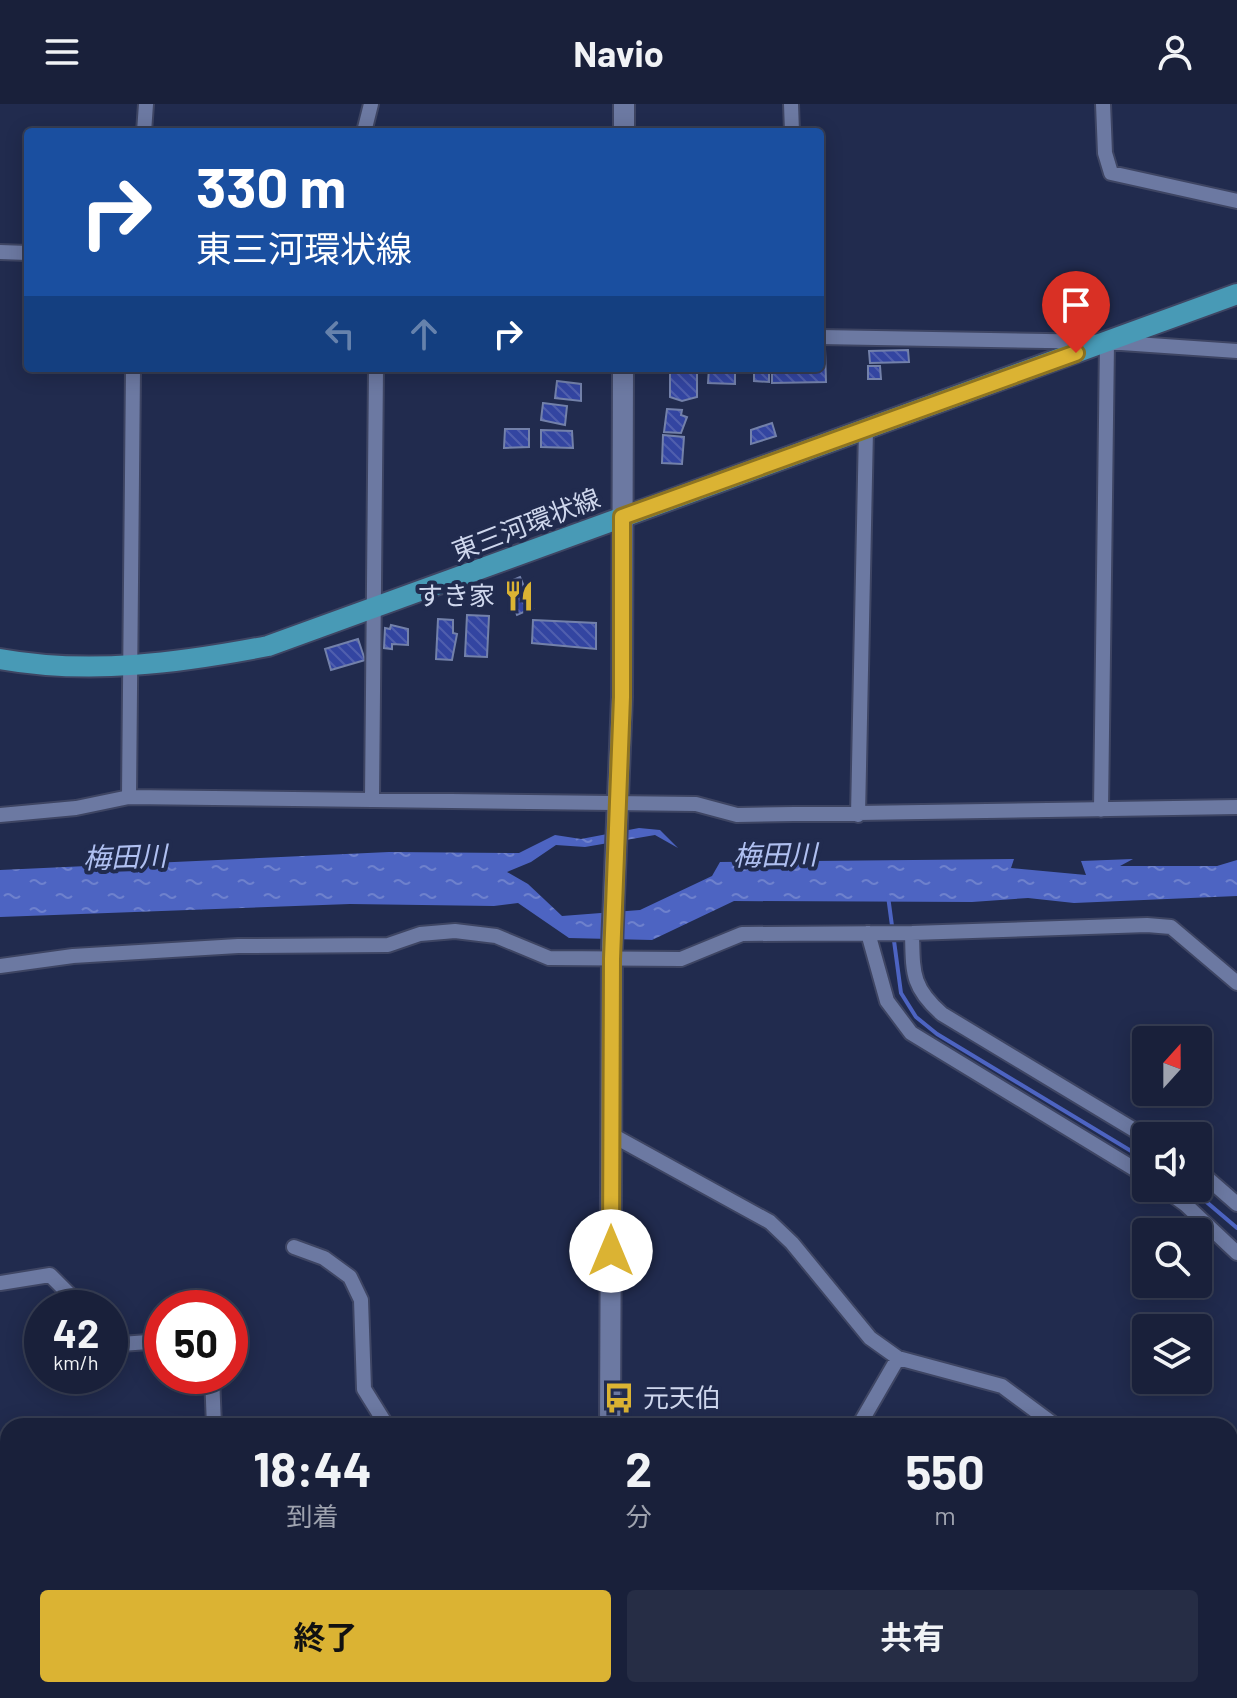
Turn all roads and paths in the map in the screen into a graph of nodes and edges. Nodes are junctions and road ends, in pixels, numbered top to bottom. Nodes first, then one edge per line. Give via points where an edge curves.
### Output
1 (146, 104) edge
2 (371, 104) edge
3 (624, 104) edge
4 (791, 104) edge
5 (1103, 104) edge
6 (144, 128) edge
7 (365, 128) edge
8 (624, 128) edge
9 (792, 128) edge
10 (1237, 201) edge
11 (0, 252) edge
12 (24, 253) edge
13 (1237, 294) edge
14 (824, 337) edge
15 (1107, 342) junction
16 (1237, 351) edge
17 (133, 372) edge
18 (376, 372) edge
19 (623, 372) edge
20 (866, 429) junction
21 (622, 517) junction
22 (374, 610) junction
23 (0, 659) edge
24 (131, 666) junction
25 (129, 797) junction
26 (372, 800) junction
27 (1237, 807) edge
28 (1101, 810) junction
29 (617, 811) junction
30 (0, 815) edge
31 (858, 815) junction
32 (868, 933) junction
33 (900, 933) junction
34 (612, 953) junction
35 (0, 966) edge
36 (1237, 983) edge
37 (1132, 1129) edge
38 (612, 1135) junction
39 (1132, 1167) edge
40 (1212, 1182) edge
41 (1182, 1202) edge
42 (1237, 1204) edge
43 (294, 1247) dead end
44 (1237, 1253) edge
45 (0, 1283) edge
46 (65, 1290) edge
47 (898, 1358) junction
48 (213, 1394) edge
49 (214, 1418) edge
50 (382, 1418) edge
51 (610, 1418) edge
52 (863, 1418) edge
53 (1045, 1418) edge

1 - 6 street
2 - 7 street
3 - 8 main road
4 - 9 street
5 - 10 street via 1111,173
11 - 12 street
13 - 15 main road, 東三河環状線
14 - 15 street
15 - 16 street
15 - 20 main road, 東三河環状線
15 - 28 street
17 - 24 street
18 - 22 street
19 - 21 main road
20 - 21 main road, 東三河環状線
20 - 31 street
21 - 22 main road, 東三河環状線
21 - 29 main road
22 - 24 main road, 東三河環状線 via 268,646
22 - 26 street
23 - 24 main road, 東三河環状線
24 - 25 street
25 - 26 street
25 - 30 street
26 - 29 street
27 - 28 street
28 - 31 street
29 - 31 street via 696,804 737,815
29 - 34 main road
32 - 33 street
32 - 34 street via 742,934 681,959
32 - 39 street via 887,1001 911,1033
33 - 36 street via 1171,927
33 - 37 street via 922,997 942,1014
34 - 35 street via 549,958 496,936 455,931 420,934 388,945 238,946
34 - 38 main road
38 - 47 street via 770,1222 870,1338
38 - 51 main road
40 - 42 street
41 - 44 street
43 - 50 street via 324,1258 350,1277 361,1300 364,1389
45 - 46 street via 50,1275
47 - 52 street
47 - 53 street via 1002,1386
48 - 49 street

